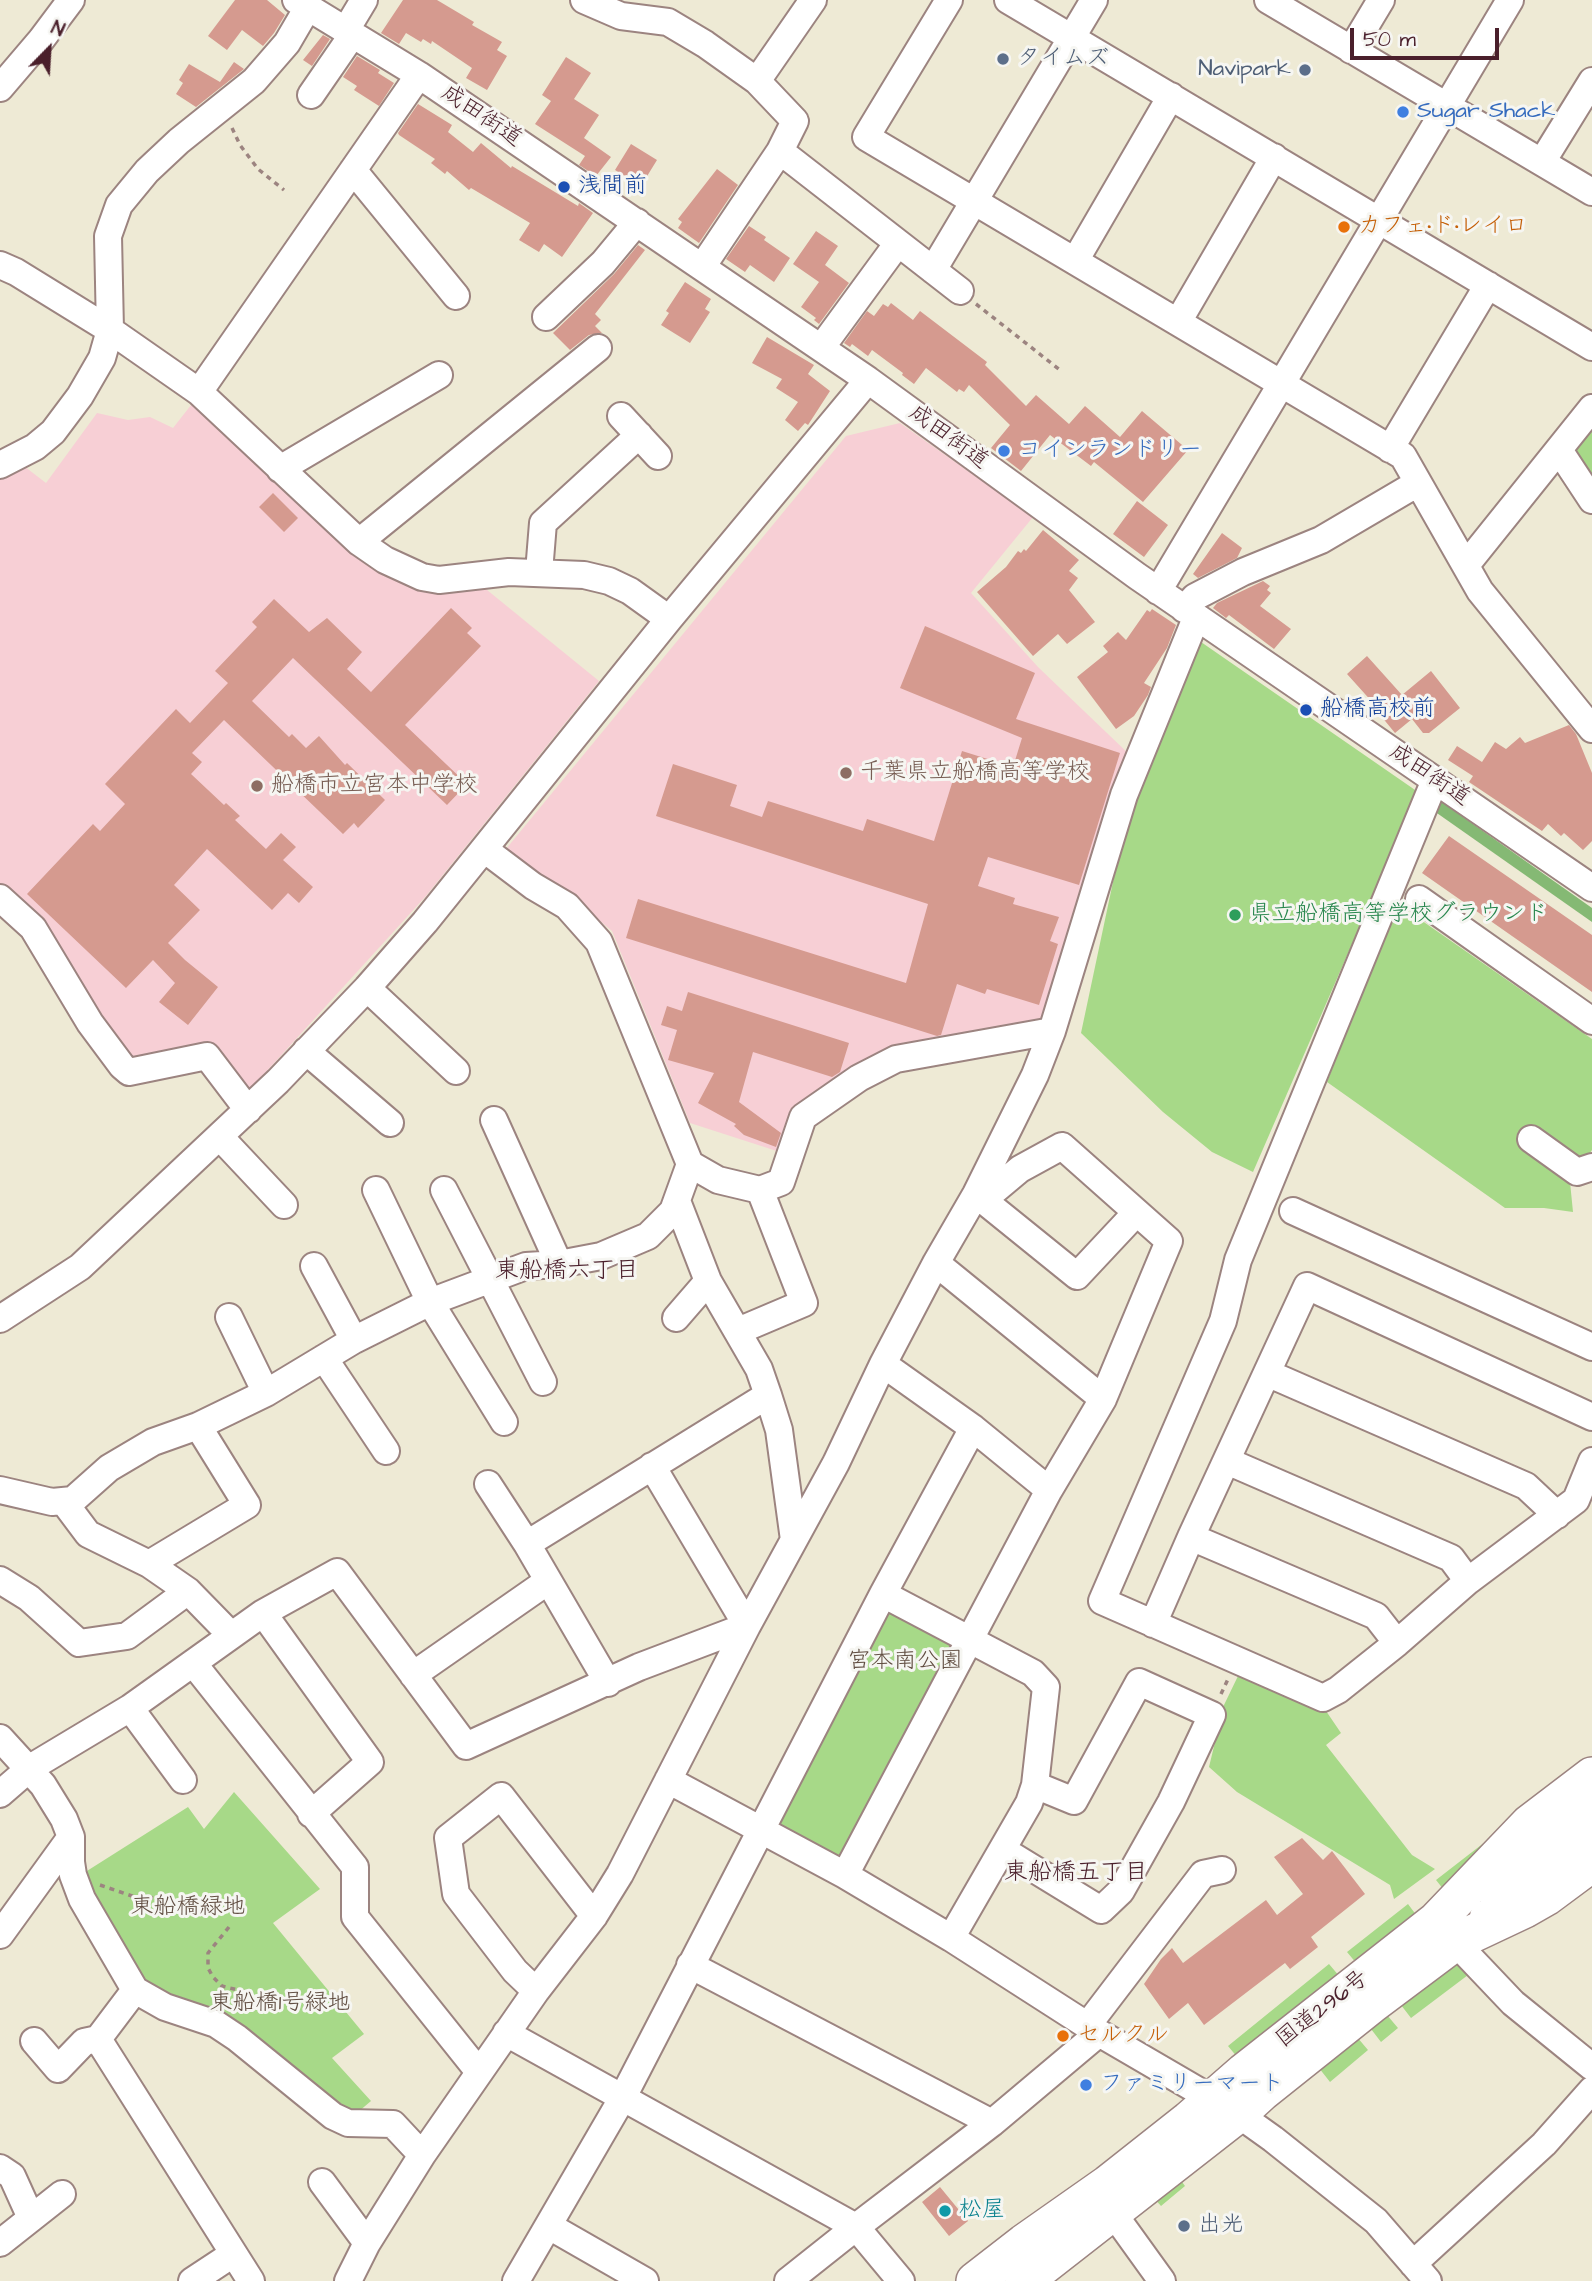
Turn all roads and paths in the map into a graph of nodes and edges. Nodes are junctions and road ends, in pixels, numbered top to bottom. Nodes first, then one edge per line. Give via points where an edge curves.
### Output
1 (71, 0) edge
2 (364, 0) edge
3 (813, 0) edge
4 (949, 0) edge
5 (1009, 0) edge
6 (1094, 0) edge
7 (1268, 0) edge
8 (1381, 0) edge
9 (1510, 0) edge
10 (302, 4) edge
11 (602, 4) edge
12 (350, 32) junction
13 (1072, 37) junction
14 (1352, 50) junction
15 (419, 75) junction
16 (757, 81) junction
17 (1592, 81) edge
18 (0, 88) edge
19 (311, 95) dead end
20 (1171, 96) junction
21 (223, 105) junction
22 (1447, 106) junction
23 (780, 150) junction
24 (1273, 157) junction
25 (1542, 162) junction
26 (353, 170) junction
27 (284, 190) dead end
28 (1592, 192) edge
29 (974, 201) junction
30 (1379, 220) junction
31 (637, 222) junction
32 (898, 243) junction
33 (1074, 261) junction
34 (0, 265) edge
35 (702, 267) junction
36 (933, 271) junction
37 (1488, 285) junction
38 (960, 291) joint
39 (456, 296) dead end
40 (546, 317) dead end
41 (1178, 322) junction
42 (110, 330) junction
43 (1592, 347) edge
44 (598, 348) dead end
45 (821, 348) junction
46 (1060, 370) dead end
47 (439, 376) dead end
48 (868, 380) junction
49 (1279, 384) junction
50 (199, 392) junction
51 (1592, 408) edge
52 (621, 416) dead end
53 (639, 435) junction
54 (1391, 449) junction
55 (1559, 450) junction
56 (658, 456) dead end
57 (0, 465) edge
58 (280, 469) junction
59 (1418, 483) junction
60 (1592, 500) edge
61 (359, 542) junction
62 (1466, 565) junction
63 (539, 572) junction
64 (1158, 591) junction
65 (1190, 613) junction
66 (669, 619) junction
67 (1592, 729) edge
68 (1435, 780) junction
69 (484, 849) junction
70 (1592, 888) edge
71 (0, 898) edge
72 (1419, 898) dead end
73 (367, 988) junction
74 (1592, 1021) edge
75 (1052, 1031) junction
76 (306, 1051) junction
77 (456, 1071) dead end
78 (248, 1110) junction
79 (494, 1120) dead end
80 (390, 1123) dead end
81 (220, 1137) junction
82 (1531, 1139) dead end
83 (690, 1164) junction
84 (1592, 1167) edge
85 (376, 1190) dead end
86 (444, 1190) dead end
87 (760, 1190) junction
88 (979, 1197) junction
89 (677, 1201) junction
90 (284, 1205) dead end
91 (1293, 1211) dead end
92 (1136, 1213) junction
93 (936, 1263) junction
94 (559, 1264) junction
95 (314, 1266) dead end
96 (491, 1280) junction
97 (708, 1281) junction
98 (430, 1302) junction
99 (229, 1317) dead end
100 (676, 1318) dead end
101 (0, 1319) edge
102 (738, 1331) junction
103 (354, 1340) junction
104 (1592, 1347) edge
105 (324, 1358) junction
106 (883, 1364) junction
107 (1267, 1373) junction
108 (543, 1381) dead end
109 (266, 1393) junction
110 (768, 1395) junction
111 (1103, 1399) junction
112 (1592, 1417) edge
113 (505, 1422) dead end
114 (198, 1426) junction
115 (973, 1428) junction
116 (386, 1451) dead end
117 (1227, 1461) junction
118 (1592, 1461) edge
119 (652, 1466) junction
120 (488, 1484) dead end
121 (0, 1490) edge
122 (1049, 1490) junction
123 (64, 1502) junction
124 (1557, 1515) junction
125 (1191, 1537) junction
126 (794, 1540) junction
127 (527, 1544) junction
128 (149, 1564) junction
129 (0, 1580) edge
130 (548, 1581) junction
131 (1468, 1581) junction
132 (188, 1591) junction
133 (883, 1594) junction
134 (263, 1613) junction
135 (1153, 1624) junction
136 (747, 1626) junction
137 (231, 1635) junction
138 (970, 1639) junction
139 (1397, 1643) junction
140 (1237, 1661) junction
141 (193, 1663) junction
142 (413, 1675) junction
143 (608, 1683) junction
144 (130, 1708) junction
145 (1212, 1715) junction
146 (0, 1738) edge
147 (30, 1768) junction
148 (1592, 1776) edge
149 (183, 1780) dead end
150 (668, 1780) junction
151 (1035, 1785) junction
152 (0, 1794) edge
153 (1592, 1804) edge
154 (312, 1814) junction
155 (761, 1828) junction
156 (1592, 1835) edge
157 (71, 1837) junction
158 (1003, 1850) junction
159 (1592, 1863) edge
160 (1222, 1870) dead end
161 (845, 1875) junction
162 (1519, 1876) junction
163 (78, 1886) junction
164 (208, 1902) dead end
165 (594, 1916) junction
166 (229, 1927) dead end
167 (1446, 1931) junction
168 (0, 1935) edge
169 (951, 1938) junction
170 (690, 1965) junction
171 (135, 1990) junction
172 (536, 1991) junction
173 (250, 1993) dead end
174 (1093, 2029) junction
175 (506, 2033) junction
176 (98, 2039) junction
177 (34, 2041) dead end
178 (1592, 2067) edge
179 (479, 2072) junction
180 (1592, 2090) edge
181 (623, 2097) junction
182 (1226, 2107) junction
183 (992, 2123) junction
184 (422, 2155) junction
185 (0, 2168) edge
186 (322, 2182) dead end
187 (62, 2194) dead end
188 (1113, 2213) junction
189 (32, 2218) junction
190 (549, 2226) junction
191 (856, 2227) junction
192 (0, 2243) edge
193 (367, 2243) junction
194 (233, 2254) junction
195 (1420, 2272) edge
196 (192, 2281) edge
197 (251, 2281) edge
198 (348, 2281) edge
199 (516, 2281) edge
200 (645, 2281) edge
201 (789, 2281) edge
202 (901, 2281) edge
203 (975, 2281) edge
204 (1024, 2281) edge
205 (1162, 2281) edge

1 - 18 street
2 - 12 street
3 - 16 street
4 - 29 street via 866,137
5 - 13 street
6 - 13 street
7 - 14 street
8 - 14 street
9 - 22 street
10 - 12 street, 成田街道
10 - 21 street via 287,43 254,81
11 - 16 street via 621,16 668,22
12 - 15 street, 成田街道
12 - 19 street
13 - 20 street
13 - 29 street
14 - 22 street
15 - 26 street
15 - 31 street, 成田街道
16 - 23 street via 795,121
17 - 25 street
20 - 24 street
20 - 33 street
21 - 27 path via 240,145 258,169
21 - 42 street via 147,171 119,205 108,236
22 - 25 street
22 - 30 street
23 - 32 street
23 - 35 street
24 - 30 street
24 - 41 street
25 - 28 street
26 - 39 street
26 - 50 street
29 - 33 street
29 - 36 street
30 - 37 street
30 - 49 street
31 - 35 street, 成田街道
31 - 40 street via 603,263
32 - 36 street
32 - 45 street
33 - 41 street
34 - 42 street
35 - 45 street, 成田街道
36 - 38 street
37 - 43 street
37 - 54 street
38 - 46 path
41 - 49 street
42 - 50 street
42 - 57 street via 102,358 53,432
44 - 61 street
45 - 48 street, 成田街道
47 - 58 street
48 - 64 street, 成田街道
48 - 66 street
49 - 54 street
49 - 64 street
50 - 58 street
51 - 55 street
52 - 53 street
53 - 56 street
53 - 63 street via 543,523
54 - 59 street via 1403,456
55 - 60 street
55 - 62 street
58 - 61 street
59 - 62 street
59 - 65 street via 1321,540 1195,597
61 - 63 street via 403,569 439,580
62 - 67 street via 1480,591
63 - 66 street via 609,581
64 - 65 street, 成田街道
65 - 68 street, 成田街道
65 - 75 street via 1125,794
66 - 69 street
68 - 70 street, 成田街道
68 - 135 street via 1238,1259 1223,1321 1102,1601
69 - 73 street
69 - 83 street via 566,906 599,942
71 - 78 street via 33,928 90,1023 129,1072 207,1056
72 - 74 street
73 - 76 street
73 - 77 street
75 - 87 street via 896,1059 859,1078 803,1117 781,1182
75 - 88 street
76 - 78 street
76 - 80 street
78 - 81 street
79 - 94 street
81 - 90 street
81 - 101 street via 80,1267
82 - 84 street via 1577,1172
83 - 87 street via 718,1180
83 - 89 street
85 - 98 street
86 - 96 street
87 - 102 street via 804,1303
88 - 92 street via 1062,1146
88 - 92 street via 1077,1276
88 - 93 street
89 - 94 street via 648,1236 601,1256
89 - 97 street
91 - 104 street
92 - 111 street via 1169,1241
93 - 106 street
93 - 111 street
94 - 96 street via 526,1266
95 - 103 street
96 - 98 street
96 - 108 street
97 - 100 street
97 - 102 street
98 - 103 street
98 - 113 street
99 - 109 street
102 - 110 street
103 - 105 street
105 - 109 street
105 - 116 street
106 - 115 street
106 - 126 street
107 - 112 street via 1307,1286
107 - 117 street
107 - 124 street via 1526,1486
109 - 114 street
110 - 119 street
110 - 126 street via 779,1430
111 - 122 street
114 - 123 street via 153,1442 109,1468 74,1500
114 - 128 street via 247,1504
115 - 122 street
115 - 133 street
117 - 125 street
117 - 131 street via 1451,1558
118 - 124 street via 1576,1500
119 - 127 street
119 - 136 street
120 - 127 street
121 - 123 street
122 - 138 street
123 - 128 street via 88,1534
124 - 131 street
125 - 135 street
125 - 139 street via 1376,1616
126 - 136 street
127 - 130 street
128 - 132 street
129 - 132 street via 29,1598 79,1643 127,1636
130 - 142 street
130 - 143 street
131 - 139 street
132 - 137 street
133 - 138 street
133 - 155 street
134 - 137 street
134 - 142 street via 337,1572
134 - 154 street via 370,1762
135 - 140 street
136 - 143 street
136 - 150 street
137 - 141 street
138 - 151 street via 1033,1673 1046,1688
138 - 161 street
139 - 140 street via 1323,1698
140 - 145 path
141 - 144 street
141 - 154 street
142 - 143 street via 466,1746
144 - 147 street
144 - 149 street
145 - 151 street via 1139,1682 1074,1801
145 - 158 street via 1171,1802 1121,1891 1101,1910
146 - 147 street
147 - 152 street
147 - 157 street
148 - 167 highway, 国道296号 via 1529,1824
150 - 155 street
150 - 165 street
151 - 158 street
153 - 162 main road
154 - 179 street via 355,1867 355,1917
155 - 161 street
155 - 170 street
156 - 162 main road
157 - 163 street
157 - 168 street
158 - 169 street
159 - 167 highway, 国道296号 via 1525,1909
160 - 174 street via 1203,1874
161 - 169 street
162 - 167 main road
163 - 164 path via 93,1883 132,1896
163 - 171 street
165 - 172 street
165 - 172 street via 502,1796 448,1838 456,1894 514,1971
166 - 173 path via 208,1954 208,1968 222,1986
167 - 178 street via 1513,2003
167 - 182 highway, 国道296号 via 1371,2005 1262,2092
169 - 174 street
170 - 181 street
170 - 183 street
171 - 176 street
171 - 184 street via 165,2007 216,2024 333,2116 348,2123 393,2124
172 - 175 street
174 - 182 street
174 - 183 street
175 - 179 street
175 - 181 street
176 - 177 street via 84,2042 58,2069
176 - 194 street
179 - 184 street
180 - 195 street
181 - 190 street
181 - 191 street
182 - 188 highway, 国道296号
182 - 195 street via 1376,2221
182 - 203 highway, 国道296号
183 - 191 street
184 - 193 street
185 - 189 street via 12,2176
186 - 193 street
187 - 189 street
188 - 204 highway, 国道296号
188 - 205 street
189 - 192 street
190 - 199 street
190 - 200 street
191 - 201 street
191 - 202 street
193 - 198 street
194 - 196 street
194 - 197 street

